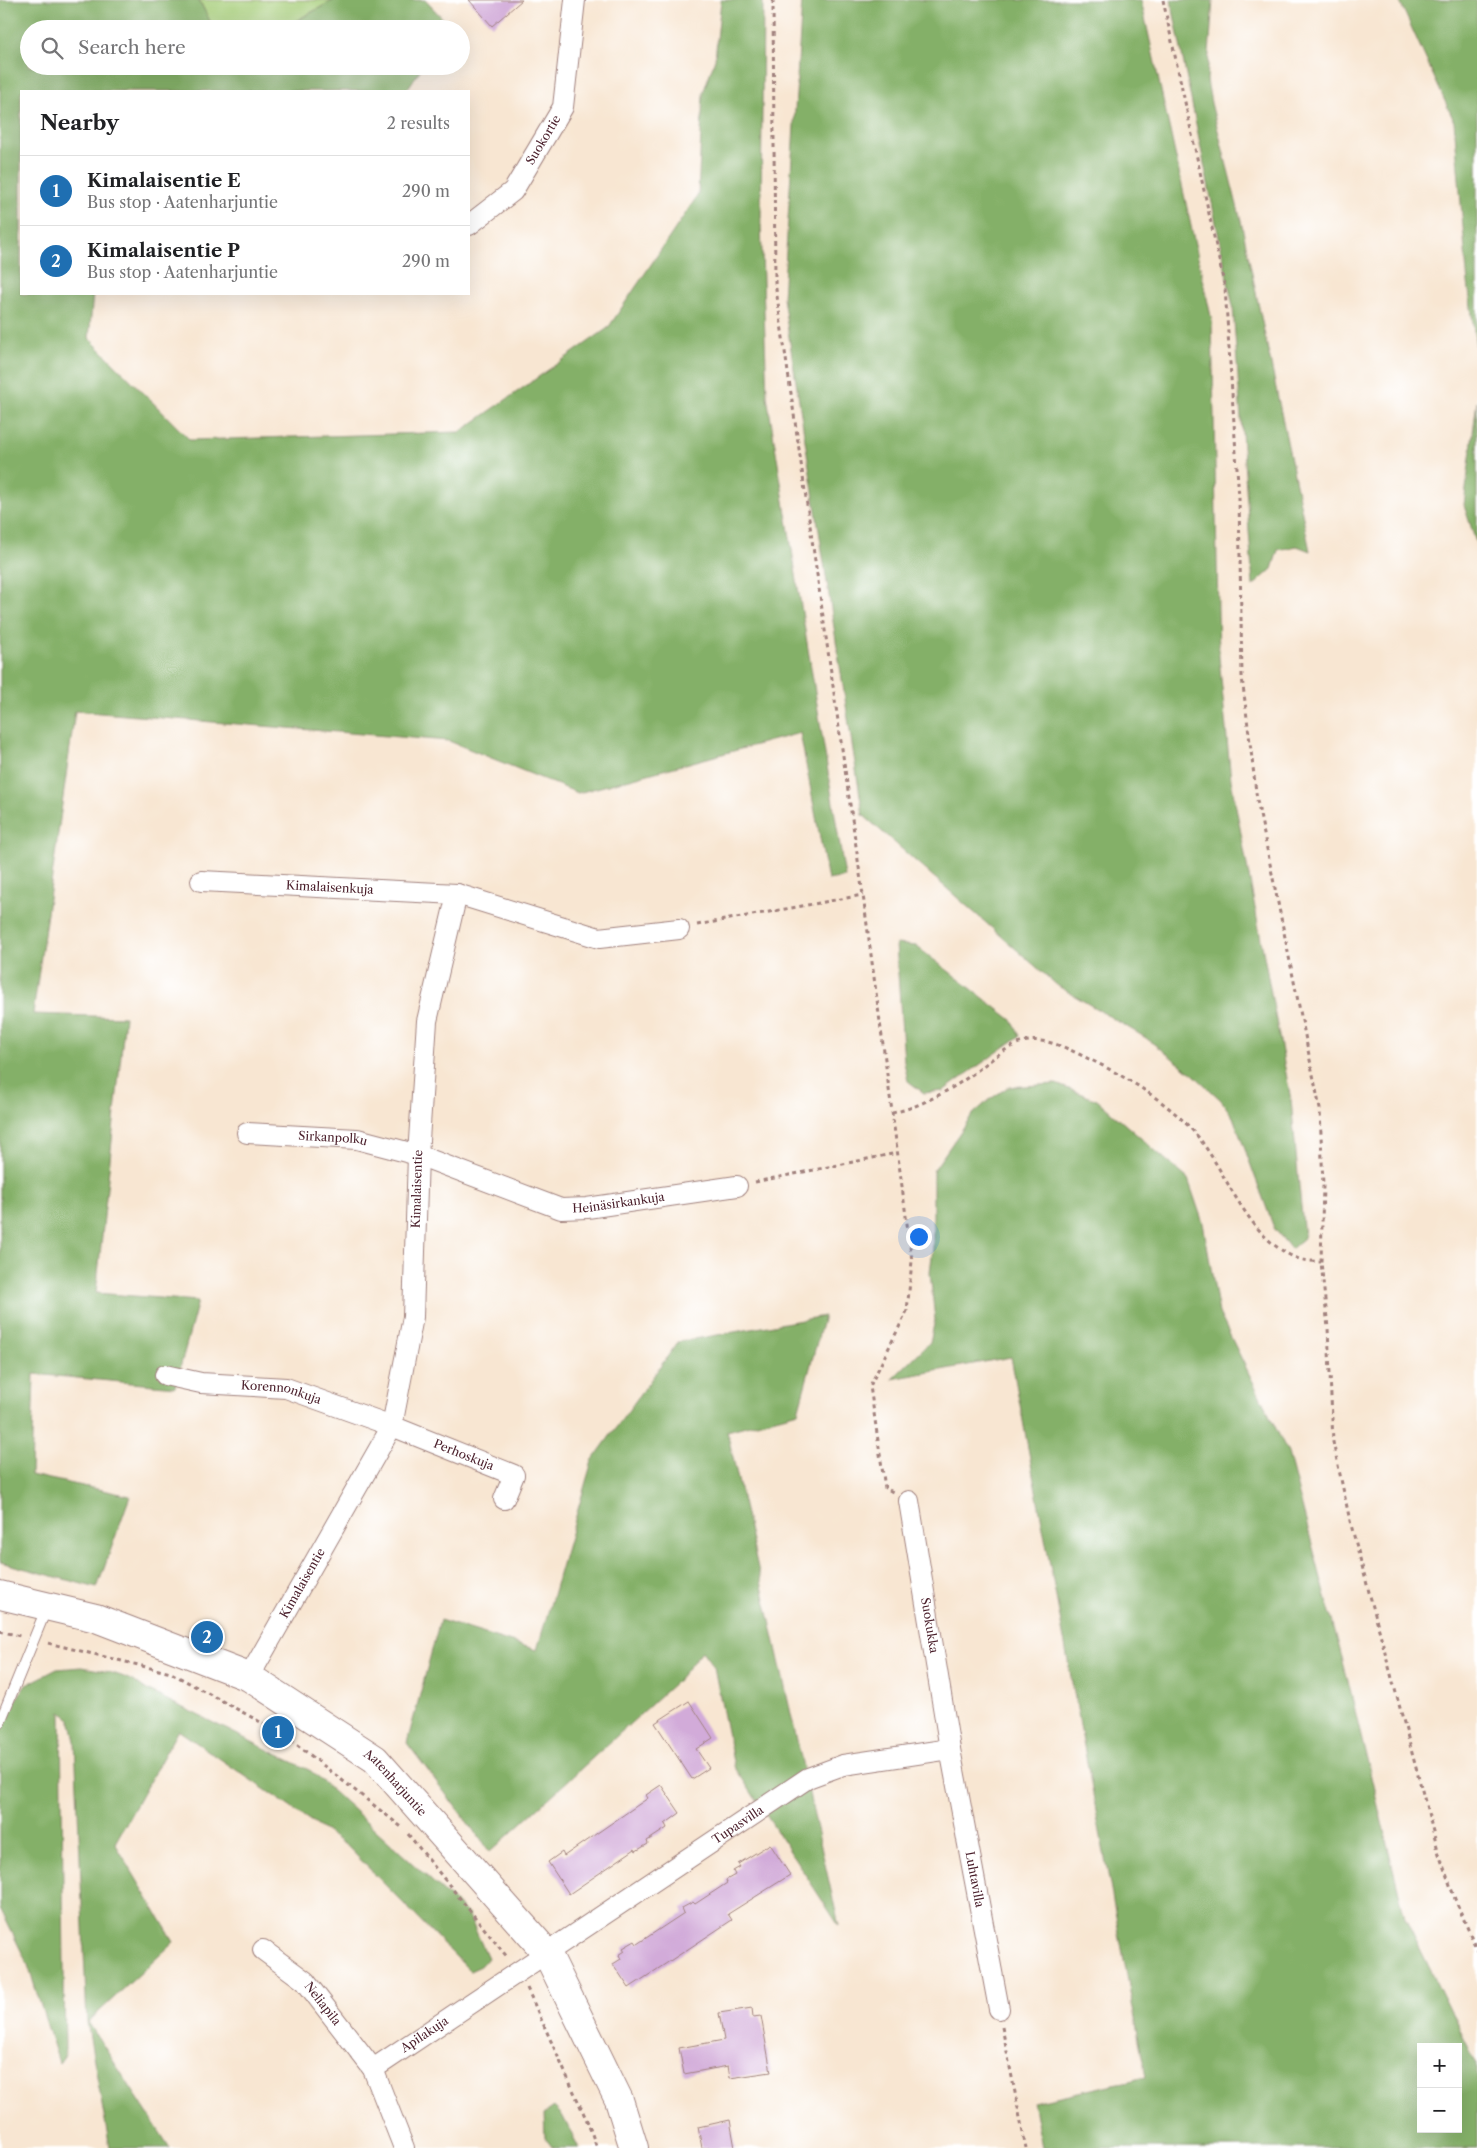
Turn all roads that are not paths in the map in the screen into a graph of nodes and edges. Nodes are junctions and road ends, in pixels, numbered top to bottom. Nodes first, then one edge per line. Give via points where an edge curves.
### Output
1 (575, 0) edge
2 (470, 224) edge
3 (202, 881) dead end
4 (458, 894) junction
5 (679, 929) road end
6 (247, 1132) dead end
7 (418, 1155) junction
8 (737, 1186) road end
9 (164, 1375) dead end
10 (392, 1426) junction
11 (504, 1499) dead end
12 (909, 1501) road end
13 (0, 1595) edge
14 (48, 1606) junction
15 (249, 1677) junction
16 (0, 1722) edge
17 (950, 1749) junction
18 (262, 1950) dead end
19 (547, 1953) junction
20 (999, 2009) road end
21 (373, 2069) junction
22 (404, 2148) edge
23 (634, 2148) edge

1 - 2 street, Suokortie via 563,107 513,191
3 - 4 street, Kimalaisenkuja
4 - 5 street via 599,938
4 - 7 street, Kimalaisentie via 427,1021
6 - 7 street, Sirkanpolku via 357,1139
7 - 8 street, Heinäsirkankuja via 561,1209
7 - 10 street, Kimalaisentie via 413,1317
9 - 10 street, Korennonkuja via 201,1383 286,1388
10 - 11 street, Perhoskuja via 514,1475
10 - 15 street, Kimalaisentie
12 - 17 street, Suokukka
13 - 14 street, Aatenharjuntie
14 - 15 street, Aatenharjuntie via 96,1618
14 - 16 lane
15 - 19 street, Aatenharjuntie via 375,1759
17 - 19 street, Tupasvilla via 843,1765 808,1778
17 - 20 street, Luhtavilla
18 - 21 street, Neliapila via 305,1981
19 - 21 street, Apilakuja
19 - 23 street, Aatenharjuntie via 619,2100
21 - 22 street

